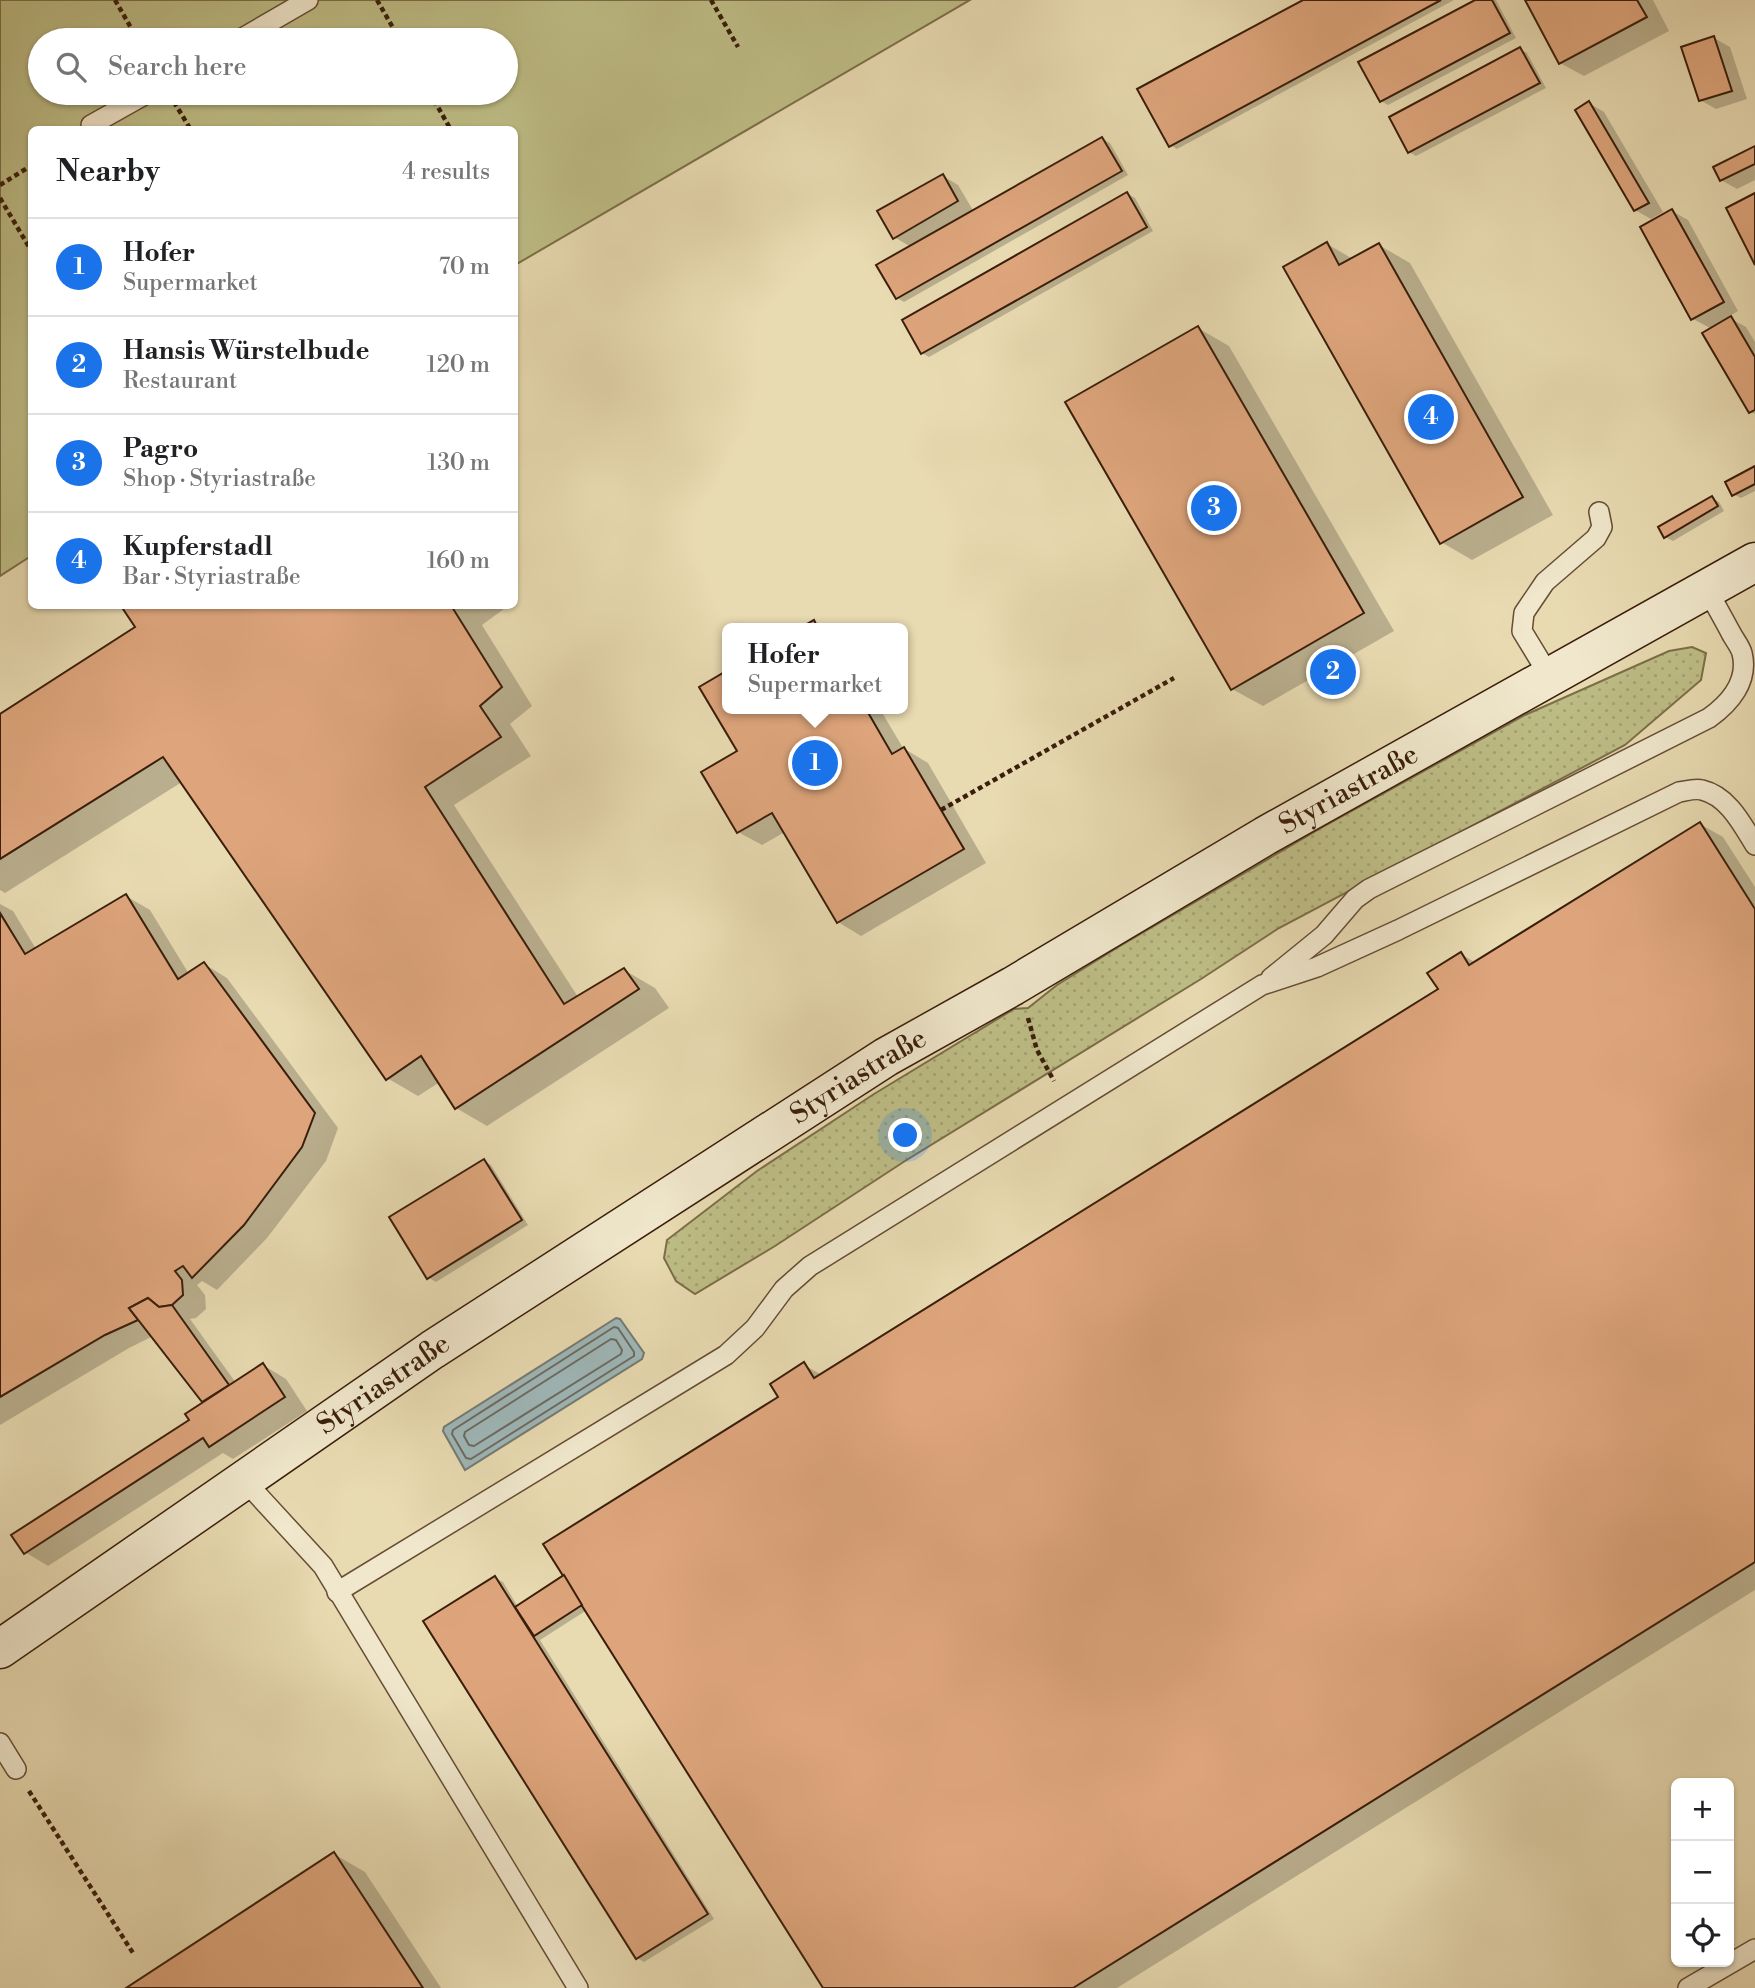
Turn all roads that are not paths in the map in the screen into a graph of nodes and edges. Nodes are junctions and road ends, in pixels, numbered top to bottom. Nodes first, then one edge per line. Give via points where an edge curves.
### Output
1 (308, 0) edge
2 (260, 28) edge
3 (127, 105) edge
4 (92, 125) dead end
5 (1599, 512) dead end
6 (1755, 562) edge
7 (1707, 589) junction
8 (1550, 677) junction
9 (1755, 845) edge
10 (1262, 985) junction
11 (244, 1480) junction
12 (337, 1592) junction
13 (0, 1648) edge
14 (0, 1743) edge
15 (16, 1769) road end
16 (1755, 1949) edge
17 (578, 1988) edge
18 (1688, 1988) edge

1 - 2 lane
3 - 4 lane
5 - 8 lane via 1602,527 1596,538 1545,582 1524,613 1522,631
6 - 7 street, Styriastraße
7 - 8 street, Styriastraße
7 - 10 lane via 1742,653 1740,684 1723,708 1368,889 1324,935
8 - 11 street, Styriastraße via 1265,836 887,1057 442,1344
9 - 10 lane via 1718,797 1700,789 1679,792 1398,930 1317,967
10 - 12 lane via 810,1266 726,1355
11 - 12 lane via 323,1566
11 - 13 street, Styriastraße
12 - 17 lane
14 - 15 lane
16 - 18 lane

